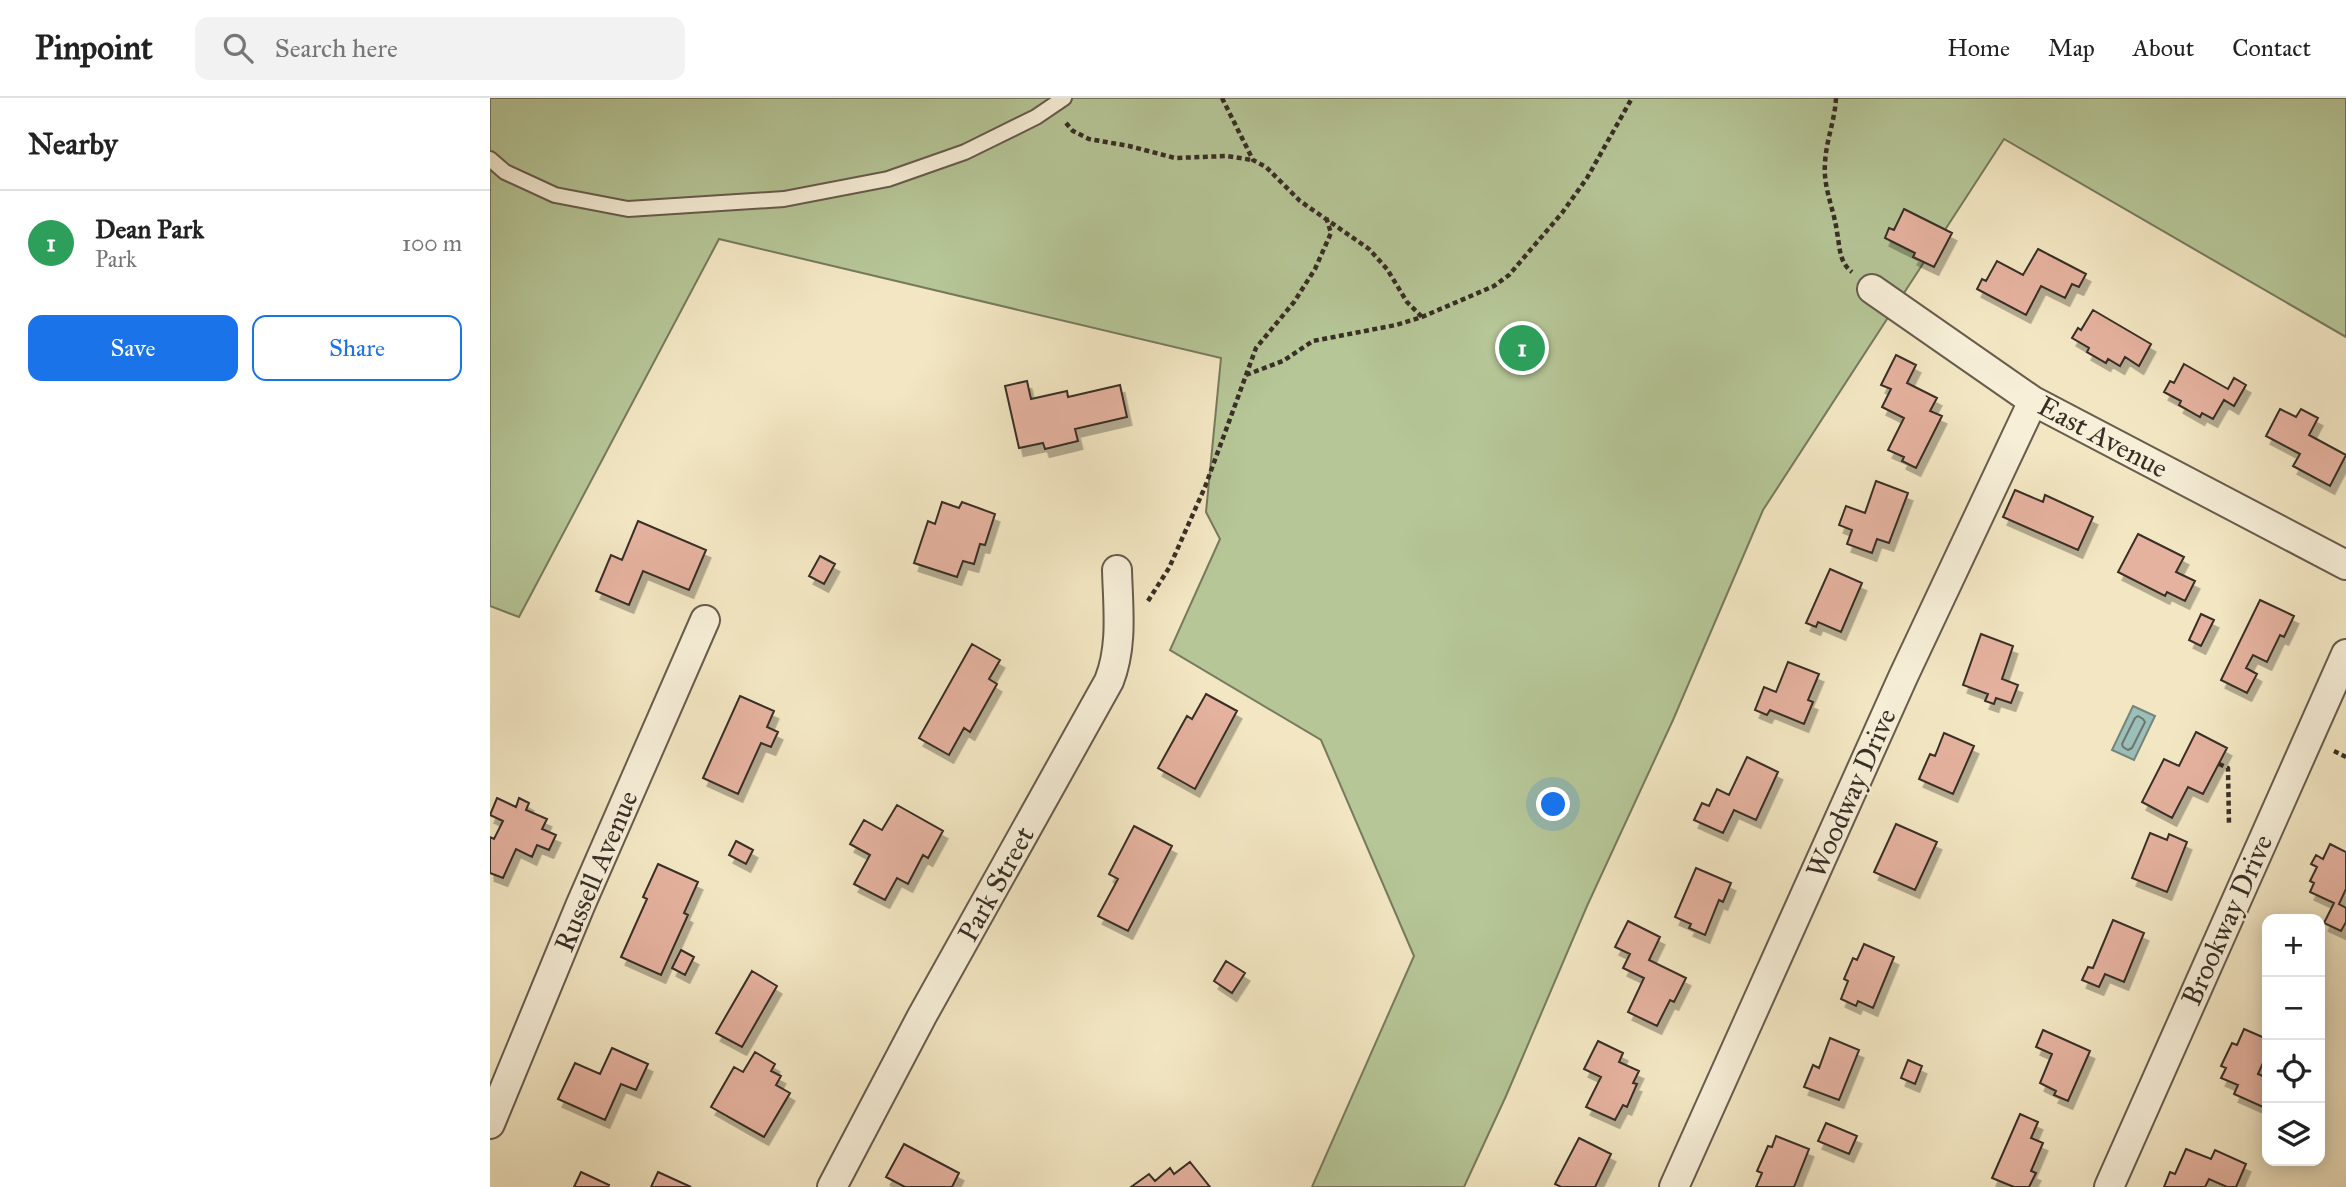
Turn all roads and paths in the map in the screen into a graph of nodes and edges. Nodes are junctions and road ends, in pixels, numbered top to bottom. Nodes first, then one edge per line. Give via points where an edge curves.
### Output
1 (1064, 98) edge
2 (1222, 98) edge
3 (1632, 98) edge
4 (1836, 98) edge
5 (1050, 108) junction
6 (490, 159) edge
7 (1253, 160) junction
8 (1326, 217) junction
9 (1872, 289) joint
10 (1422, 317) junction
11 (1246, 375) junction
12 (2033, 401) junction
13 (2346, 565) edge
14 (1118, 570) dead end
15 (705, 620) dead end
16 (1119, 636) junction
17 (2346, 654) edge
18 (2219, 764) dead end
19 (2229, 824) dead end
20 (490, 1124) edge
21 (832, 1187) edge
22 (1674, 1187) edge
23 (2109, 1187) edge

1 - 5 lane
2 - 7 path
3 - 10 path via 1587,178 1509,275
4 - 9 path via 1824,164 1826,190 1845,267
5 - 6 lane via 965,152 888,179 784,199 628,209 555,195 505,172
5 - 7 path via 1073,131 1089,139 1175,158
7 - 8 path
8 - 10 path via 1368,249
8 - 11 path via 1331,233 1315,269 1256,348
9 - 12 street, East Avenue
10 - 11 path via 1313,341 1283,361
11 - 16 path via 1214,465 1169,568
12 - 13 street, East Avenue
12 - 22 street, Woodway Drive via 1907,668
14 - 16 street, Park Street
15 - 20 street, Russell Avenue
16 - 21 street, Park Street via 1115,665 1105,688
17 - 23 street, Brookway Drive
18 - 19 path via 2228,768

